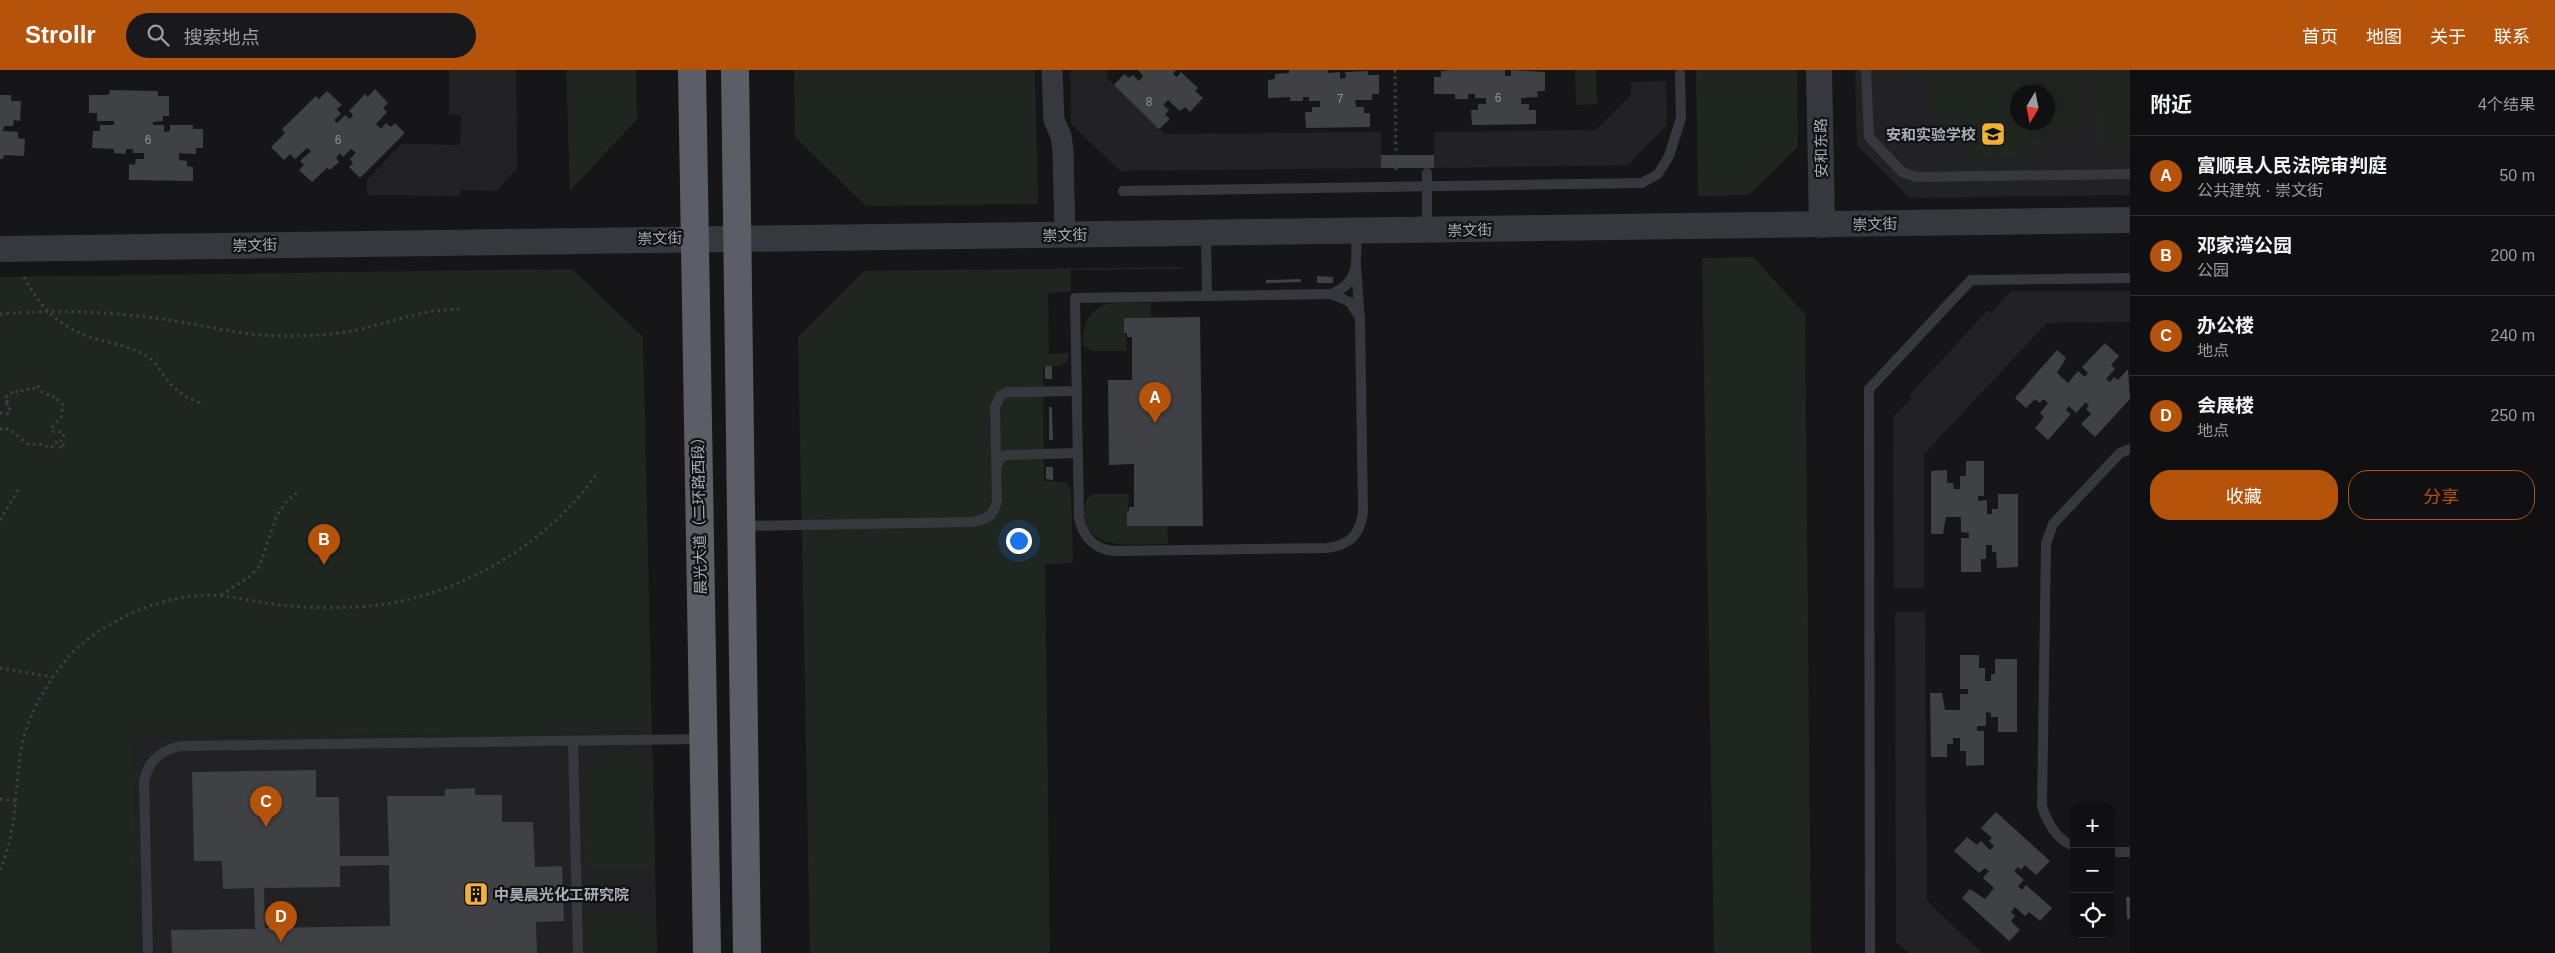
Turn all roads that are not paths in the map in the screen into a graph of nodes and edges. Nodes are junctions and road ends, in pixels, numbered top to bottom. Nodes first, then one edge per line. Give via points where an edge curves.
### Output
1 (692, 70) edge
2 (735, 70) edge
3 (1052, 70) edge
4 (1819, 70) edge
5 (1866, 70) edge
6 (1680, 73) dead end
7 (1427, 173) dead end
8 (2130, 174) edge
9 (1427, 186) junction
10 (1123, 191) dead end
11 (2130, 220) edge
12 (1822, 225) junction
13 (1427, 230) junction
14 (1356, 231) junction
15 (1206, 234) junction
16 (1065, 235) junction
17 (737, 237) junction
18 (695, 238) junction
19 (0, 249) edge
20 (1356, 266) junction
21 (2130, 278) edge
22 (1331, 294) junction
23 (1206, 296) junction
24 (1360, 320) junction
25 (1077, 391) junction
26 (2130, 449) edge
27 (1078, 453) junction
28 (997, 466) junction
29 (741, 526) junction
30 (703, 739) junction
31 (572, 741) junction
32 (2070, 845) edge
33 (2115, 852) edge
34 (2130, 852) edge
35 (148, 953) edge
36 (578, 953) edge
37 (707, 953) edge
38 (747, 953) edge
39 (1870, 953) edge

1 - 18 highway, 晨光大道（二环路西段）
2 - 17 highway
3 - 16 street via 1054,120 1063,151
4 - 12 street, 安和东路
5 - 8 lane via 1869,137 1902,172 1917,177
6 - 9 lane via 1681,118 1665,165 1658,174 1642,183
7 - 9 lane
9 - 10 lane
9 - 13 lane
11 - 12 street, 崇文街
12 - 13 street, 崇文街
13 - 14 street, 崇文街
14 - 15 street, 崇文街
14 - 20 lane
15 - 16 street, 崇文街
15 - 23 lane
16 - 17 street, 崇文街
17 - 18 street, 崇文街
17 - 29 highway
18 - 19 street, 崇文街
18 - 30 highway, 晨光大道（二环路西段）
20 - 22 lane via 1350,282
20 - 24 lane
21 - 39 lane via 1971,280 1869,389
22 - 23 lane
22 - 24 lane via 1350,302
23 - 25 lane via 1075,298
24 - 27 lane via 1363,512 1357,534 1350,542 1340,546 1104,549 1087,538 1080,526
25 - 27 lane
25 - 28 lane via 1008,392 1001,395 995,407
26 - 32 lane via 2120,453 2053,524 2046,544 2042,806 2047,823
27 - 28 lane via 1008,455 1000,458
28 - 29 lane via 995,511 981,521
29 - 38 highway
30 - 31 lane
30 - 37 highway, 晨光大道（二环路西段）
31 - 35 lane via 181,746 167,750 151,762 144,782
31 - 36 lane
33 - 34 lane

